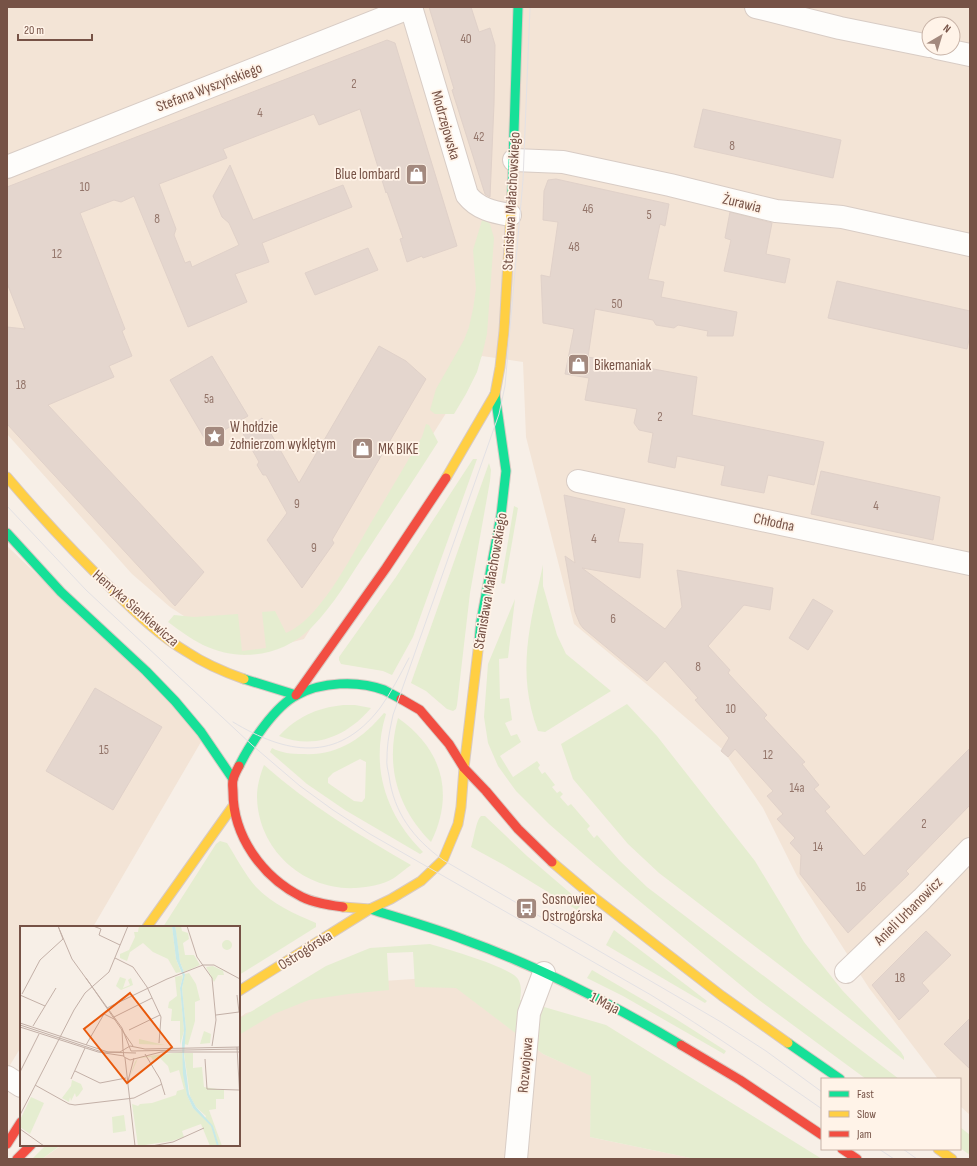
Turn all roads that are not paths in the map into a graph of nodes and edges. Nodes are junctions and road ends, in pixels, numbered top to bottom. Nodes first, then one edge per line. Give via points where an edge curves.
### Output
1 (411, 7) edge
2 (518, 7) edge
3 (756, 7) edge
4 (921, 44) edge
5 (514, 160) junction
6 (7, 166) edge
7 (510, 215) junction
8 (970, 245) edge
9 (495, 394) junction
10 (7, 476) edge
11 (578, 481) dead end
12 (7, 533) edge
13 (970, 564) edge
14 (296, 694) junction
15 (464, 768) junction
16 (233, 779) junction
17 (233, 806) junction
18 (970, 849) edge
19 (370, 909) junction
20 (148, 926) edge
21 (846, 972) dead end
22 (544, 973) junction
23 (240, 989) edge
24 (7, 1077) edge
25 (839, 1078) edge
26 (20, 1085) edge
27 (20, 1124) edge
28 (821, 1134) edge
29 (7, 1144) edge
30 (30, 1146) edge
31 (844, 1150) edge
32 (939, 1150) edge
33 (17, 1159) edge
34 (516, 1159) edge
35 (857, 1159) edge
36 (952, 1159) edge

1 - 6 street, Stefana Wyszyńskiego
1 - 7 street, Modrzejowska via 467,195 480,207
2 - 5 main road, Stanisława Małachowskiego
3 - 4 street
5 - 7 main road, Stanisława Małachowskiego
5 - 8 street, Żurawia via 563,162 776,211 842,217
7 - 9 main road, Stanisława Małachowskiego via 504,331
9 - 14 main road, Stanisława Małachowskiego via 449,473 386,568
9 - 15 main road, Stanisława Małachowskiego via 506,471 502,515 481,621
10 - 14 main road, Henryka Sienkiewicza via 80,558 172,643 234,676
11 - 13 street, Chłodna
12 - 16 main road via 69,600 168,694 203,735
14 - 15 main road via 317,687 339,684 383,690 420,710 449,744
14 - 16 main road via 272,715 244,756
15 - 19 main road, Stanisława Małachowskiego via 458,824 443,860 421,881
15 - 25 main road via 518,829 591,895 722,996
16 - 17 main road
17 - 19 main road via 250,851 283,885 302,897 324,904
17 - 20 main road
18 - 21 street, Anieli Urbanowicz
19 - 22 main road, 1 Maja via 478,944
19 - 23 main road, Ostrogórska
22 - 28 main road, 1 Maja via 652,1027 709,1060
22 - 34 street, Rozwojowa via 529,1013
24 - 26 street
27 - 29 main road
30 - 33 main road
31 - 35 main road
32 - 36 main road

